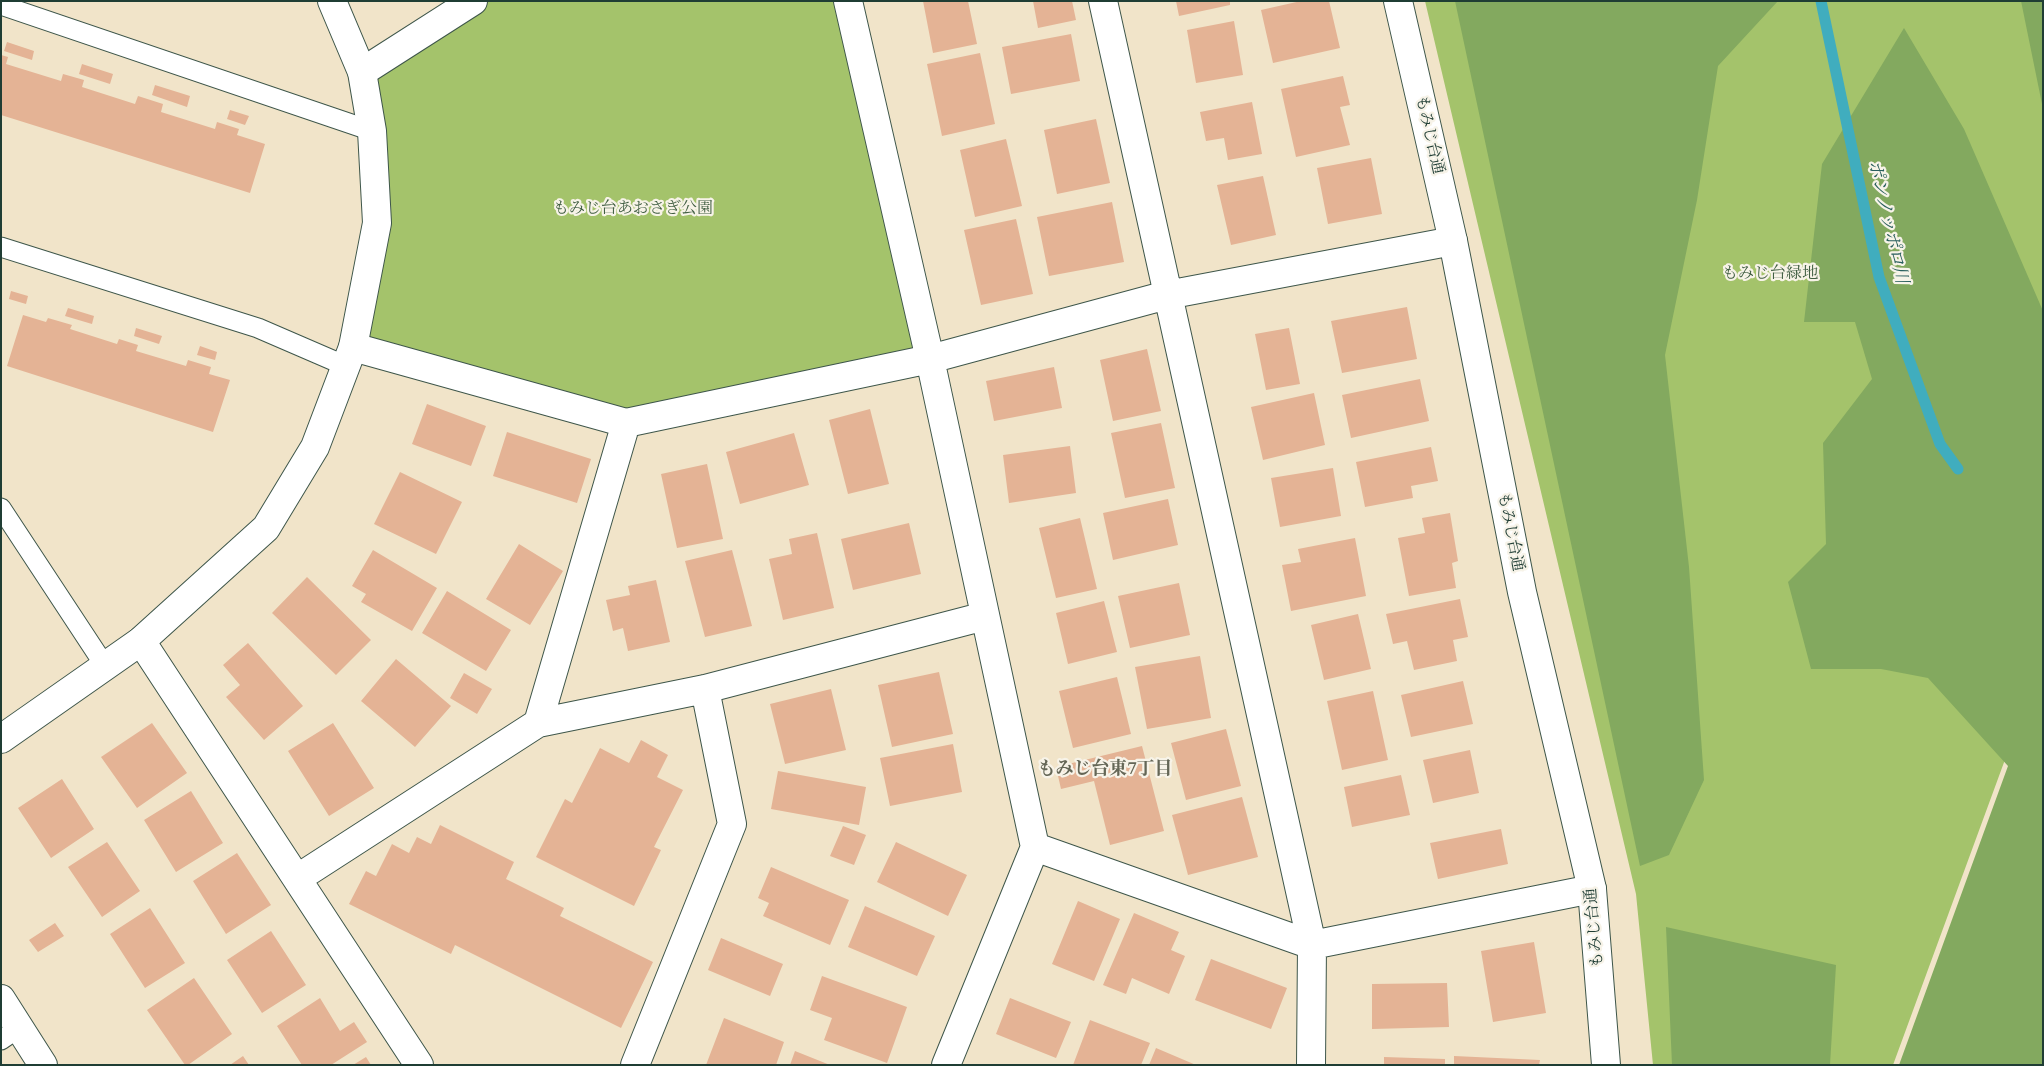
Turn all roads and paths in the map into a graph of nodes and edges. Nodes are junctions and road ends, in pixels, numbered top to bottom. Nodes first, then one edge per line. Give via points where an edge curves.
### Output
1 (332, 1) edge
2 (472, 1) edge
3 (848, 1) edge
4 (1103, 1) edge
5 (1398, 1) edge
6 (1, 5) edge
7 (362, 72) junction
8 (372, 131) junction
9 (1453, 241) junction
10 (1, 247) edge
11 (1167, 296) junction
12 (349, 357) junction
13 (930, 359) junction
14 (626, 423) junction
15 (1, 508) edge
16 (986, 616) junction
17 (141, 641) junction
18 (105, 666) junction
19 (705, 688) junction
20 (538, 723) junction
21 (1, 739) edge
22 (1035, 847) junction
23 (298, 878) junction
24 (1592, 889) junction
25 (1312, 945) junction
26 (1, 999) edge
27 (11, 1034) edge
28 (44, 1065) edge
29 (419, 1065) edge
30 (635, 1065) edge
31 (946, 1065) edge
32 (1311, 1065) edge
33 (1606, 1065) edge

1 - 7 street
2 - 7 street
3 - 13 street
4 - 11 street
5 - 9 street, もみじ台通
6 - 8 lane
7 - 8 street
8 - 12 street via 378,223
9 - 11 street
9 - 24 street, もみじ台通 via 1522,592
10 - 12 lane
11 - 13 street
11 - 25 street
12 - 14 street
12 - 17 street via 315,447 266,528
13 - 14 street
13 - 16 street
14 - 20 street
15 - 18 lane
16 - 19 street
16 - 22 street
17 - 18 street
17 - 23 street
18 - 21 street
19 - 20 street
19 - 30 street via 732,824
20 - 23 street
22 - 25 street
22 - 31 street
23 - 29 street
24 - 25 street
24 - 33 street, もみじ台通
25 - 32 street
26 - 27 street
27 - 28 street

